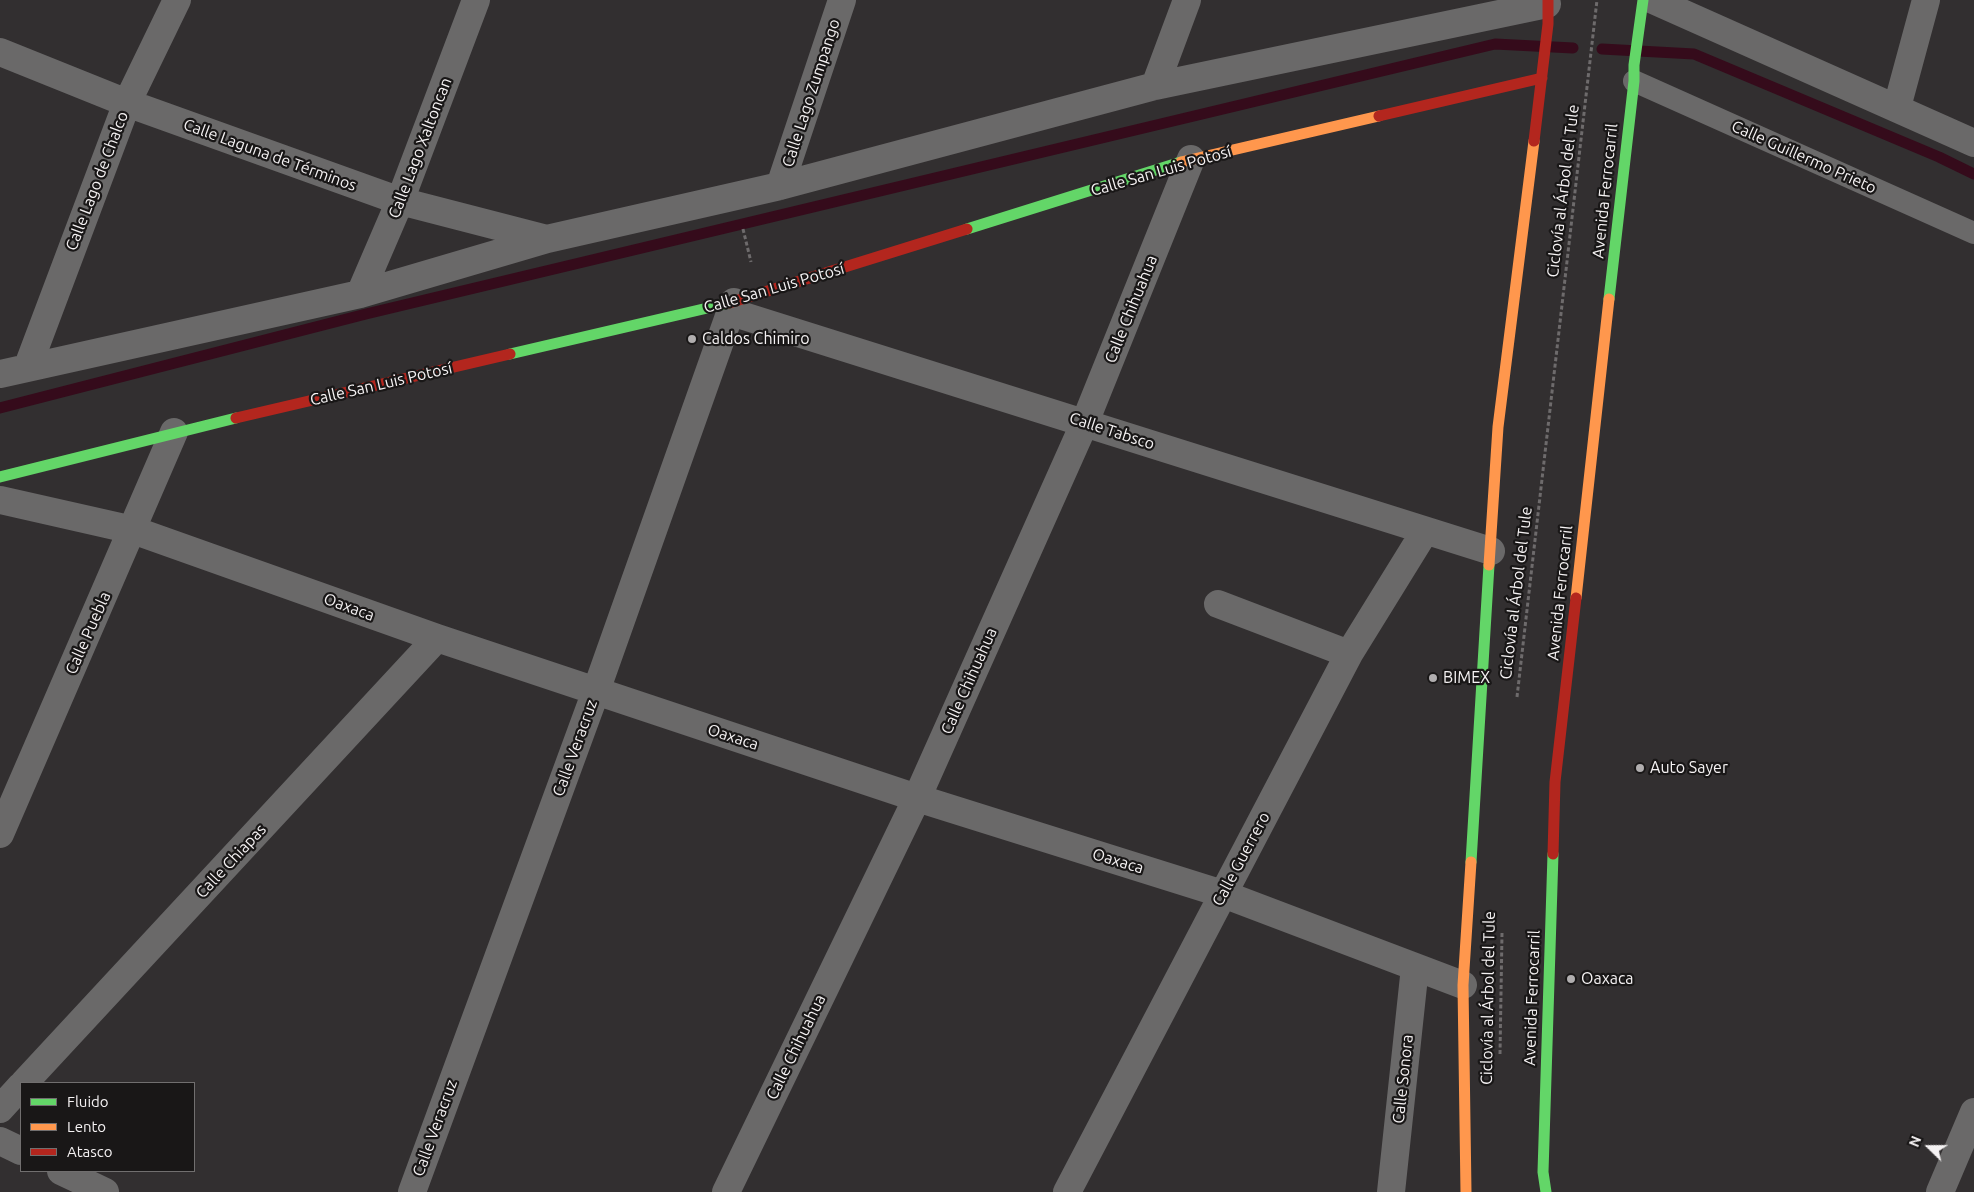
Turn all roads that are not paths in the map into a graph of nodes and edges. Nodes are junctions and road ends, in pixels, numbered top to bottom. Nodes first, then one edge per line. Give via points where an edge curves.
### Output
1 (177, 0) edge
2 (476, 0) edge
3 (842, 0) edge
4 (1187, 0) edge
5 (1643, 0) edge
6 (1653, 0) edge
7 (1926, 0) edge
8 (1548, 9) edge
9 (0, 52) edge
10 (1634, 73) junction
11 (1542, 78) junction
12 (1155, 86) junction
13 (127, 103) junction
14 (1897, 107) junction
15 (1974, 143) edge
16 (1191, 159) junction
17 (780, 186) junction
18 (400, 201) junction
19 (1974, 233) edge
20 (547, 239) junction
21 (360, 294) junction
22 (733, 307) junction
23 (28, 366) junction
24 (0, 374) edge
25 (1085, 422) junction
26 (174, 432) junction
27 (0, 477) edge
28 (0, 500) edge
29 (133, 530) junction
30 (1425, 531) junction
31 (1491, 552) junction
32 (1218, 604) dead end
33 (437, 638) junction
34 (1348, 654) junction
35 (596, 692) junction
36 (917, 798) junction
37 (0, 834) edge
38 (1223, 894) junction
39 (1415, 967) junction
40 (1463, 985) junction
41 (25, 1082) edge
42 (20, 1087) edge
43 (0, 1109) edge
44 (1974, 1112) edge
45 (0, 1141) edge
46 (20, 1151) edge
47 (63, 1172) edge
48 (104, 1192) edge
49 (412, 1192) edge
50 (726, 1192) edge
51 (1067, 1192) edge
52 (1391, 1192) edge
53 (1466, 1192) edge
54 (1546, 1192) edge
55 (1940, 1192) edge

1 - 13 street, Calle Lago de Chalco
2 - 18 street, Calle Lago Xaltoncan
3 - 17 street, Calle Lago Zumpango
4 - 12 street
5 - 10 main road, Avenida Ferrocarril
6 - 14 street
7 - 14 street
8 - 11 main road
8 - 12 street
9 - 13 street, Calle Laguna de Términos
10 - 19 lane, Calle Guillermo Prieto
10 - 54 main road, Avenida Ferrocarril via 1555,782 1543,1172
11 - 16 main road, Calle San Luis Potosí
11 - 31 main road via 1498,427
12 - 17 street
13 - 18 street, Calle Laguna de Términos
13 - 23 street, Calle Lago de Chalco
14 - 15 street
16 - 22 main road, Calle San Luis Potosí
16 - 25 street, Calle Chihuahua
17 - 20 street
18 - 20 street, Calle Laguna de Términos
18 - 21 street, Calle Lago Xaltoncan
20 - 21 street
21 - 23 street
22 - 25 street, Calle Tabsco
22 - 26 main road, Calle San Luis Potosí
22 - 35 street, Calle Veracruz
23 - 24 street
25 - 30 street, Calle Tabsco
25 - 36 street, Calle Chihuahua
26 - 27 main road, Calle San Luis Potosí
26 - 29 street, Calle Puebla
28 - 29 street, Oaxaca
29 - 33 street, Oaxaca
29 - 37 street, Calle Puebla
30 - 31 street, Calle Tabsco
30 - 34 street, Calle Guerrero
31 - 40 main road
32 - 34 street
33 - 35 street, Oaxaca
33 - 41 street, Calle Chiapas
34 - 38 street, Calle Guerrero
35 - 36 street, Oaxaca
35 - 49 street, Calle Veracruz
36 - 38 street, Oaxaca
36 - 50 street, Calle Chihuahua
38 - 39 street, Oaxaca
38 - 51 street, Calle Guerrero
39 - 40 street, Oaxaca
39 - 52 street, Calle Sonora
40 - 53 main road
42 - 43 street
44 - 55 street
45 - 46 street
47 - 48 street

